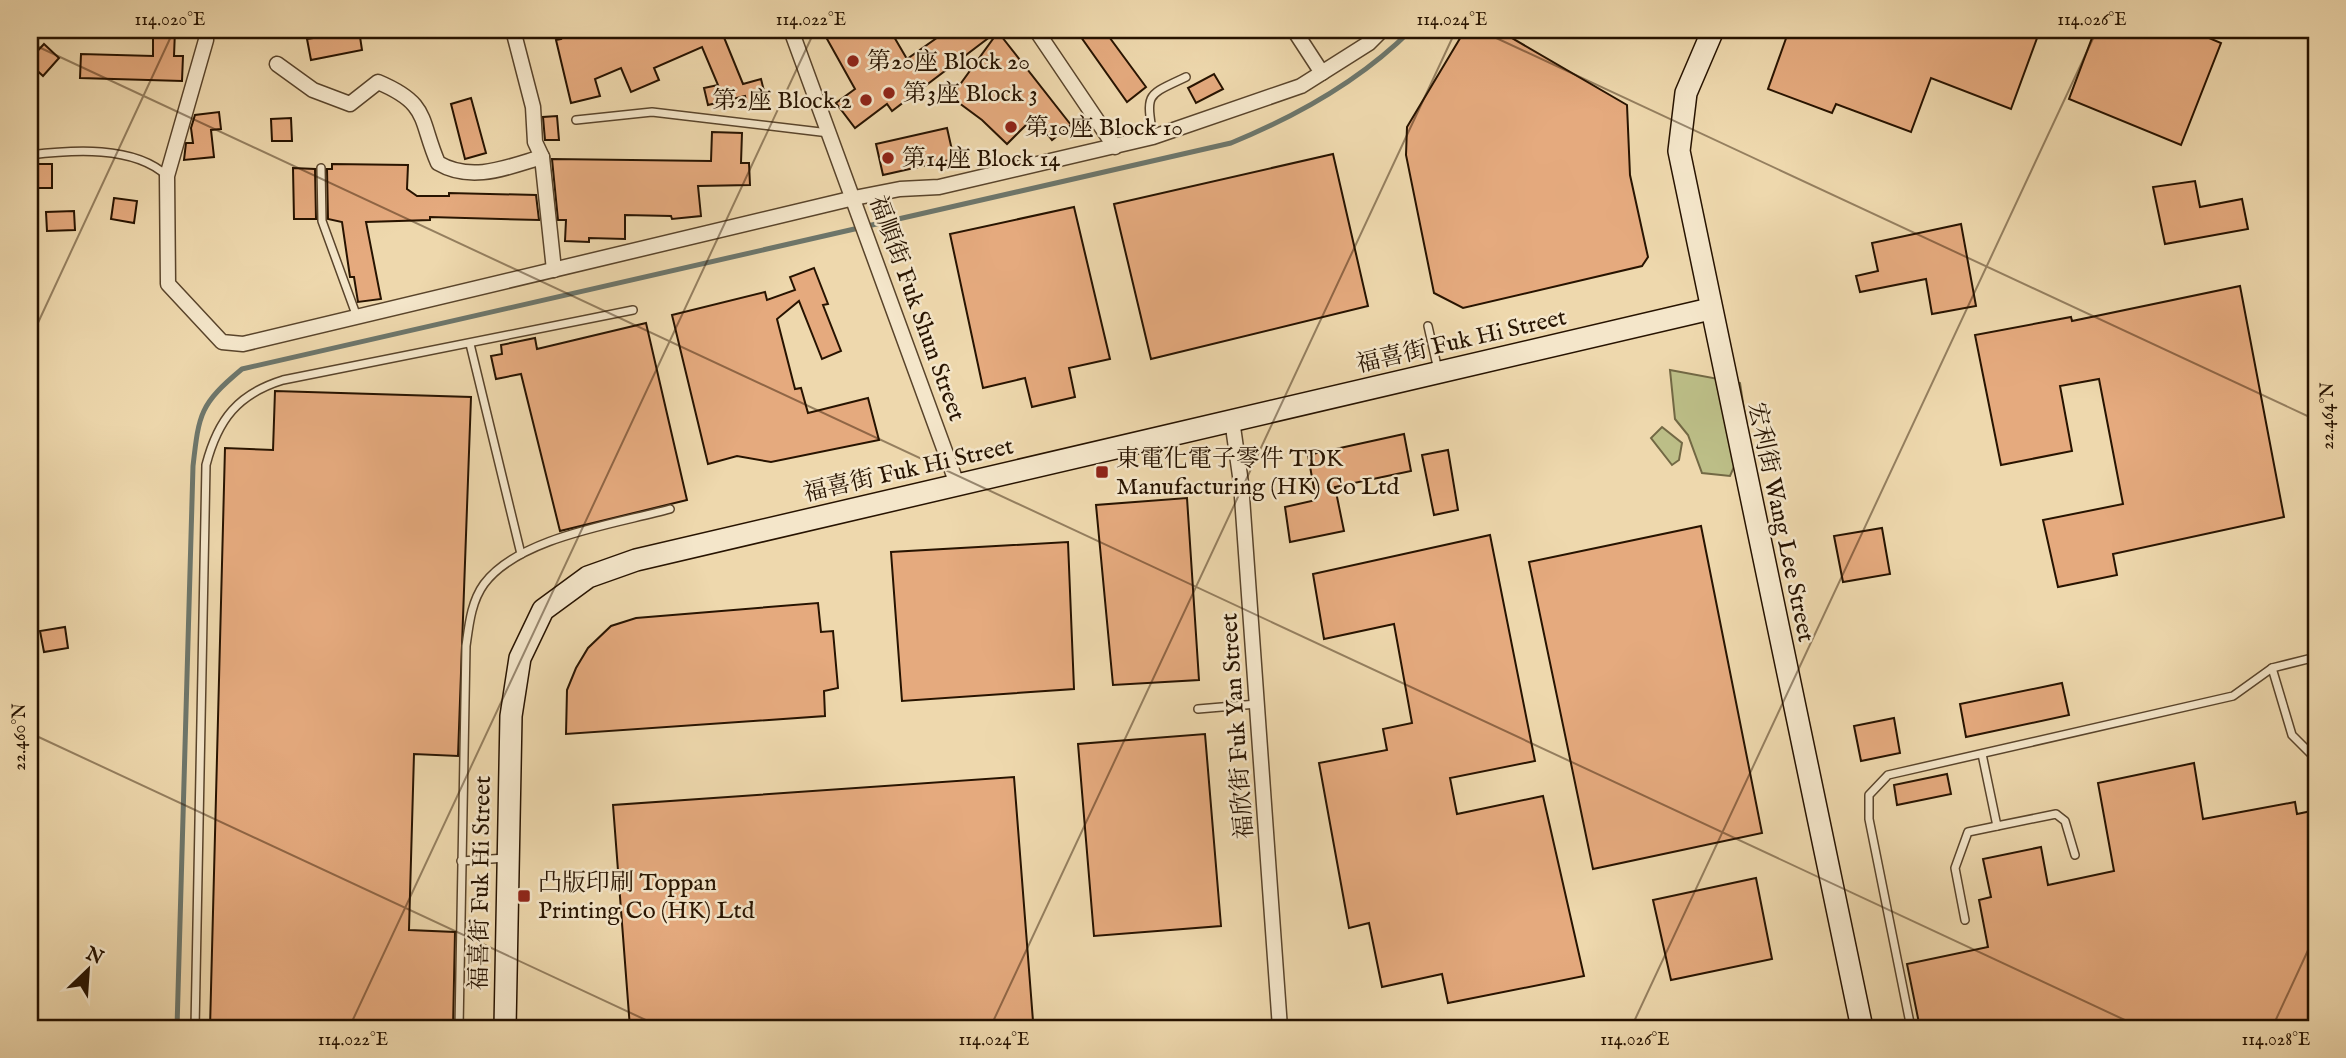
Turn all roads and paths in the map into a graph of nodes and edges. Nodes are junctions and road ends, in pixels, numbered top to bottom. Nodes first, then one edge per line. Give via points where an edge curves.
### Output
1 (206, 30) edge
2 (513, 30) edge
3 (791, 30) edge
4 (1036, 30) edge
5 (1294, 30) edge
6 (1382, 30) edge
7 (1713, 30) edge
8 (277, 64) dead end
9 (1322, 73) junction
10 (1186, 77) dead end
11 (576, 120) dead end
12 (832, 134) junction
13 (1153, 136) junction
14 (1115, 147) junction
15 (30, 155) edge
16 (542, 158) junction
17 (321, 168) dead end
18 (167, 176) junction
19 (856, 204) junction
20 (554, 270) junction
21 (1710, 309) junction
22 (633, 310) dead end
23 (357, 317) junction
24 (1428, 326) dead end
25 (470, 344) junction
26 (1439, 373) junction
27 (1232, 421) junction
28 (957, 484) junction
29 (670, 509) dead end
30 (521, 554) junction
31 (2316, 657) edge
32 (2272, 668) junction
33 (1257, 704) junction
34 (1198, 709) dead end
35 (1982, 754) junction
36 (2316, 759) edge
37 (1997, 826) junction
38 (2075, 855) dead end
39 (507, 858) junction
40 (461, 861) junction
41 (1965, 920) dead end
42 (195, 1028) edge
43 (459, 1028) edge
44 (505, 1028) edge
45 (1280, 1028) edge
46 (1862, 1028) edge
47 (1911, 1028) edge

1 - 18 street
2 - 16 street
3 - 12 street, 福順街 Fuk Shun Street
4 - 14 street
5 - 9 street
6 - 9 street
7 - 21 street, 宏利街 Wang Lee Street via 1686,93 1679,151
8 - 16 street via 313,90 350,104 378,82 396,90 415,103 432,137 438,163 447,169 483,174
9 - 13 street via 1301,86
10 - 13 lane via 1154,92 1147,103
11 - 12 lane via 652,112
12 - 19 street, 福順街 Fuk Shun Street
13 - 14 street
14 - 19 street via 939,187 900,189
15 - 18 lane via 63,151 132,157 155,165
16 - 20 street
17 - 23 lane via 322,221
18 - 23 street via 169,284 222,342 243,344
19 - 20 street
19 - 28 street, 福順街 Fuk Shun Street
20 - 23 street
21 - 26 street, 福喜街 Fuk Hi Street
21 - 46 street, 宏利街 Wang Lee Street
22 - 25 lane
24 - 26 lane
25 - 30 lane
25 - 42 lane via 259,387 239,401 210,448 206,465
26 - 27 street, 福喜街 Fuk Hi Street
27 - 28 street, 福喜街 Fuk Hi Street
27 - 33 street, 福欣街 Fuk Yan Street via 1241,483
28 - 39 street, 福喜街 Fuk Hi Street via 636,560 588,577 543,610 520,658 510,716
29 - 30 lane
30 - 40 lane via 484,585 469,625
31 - 32 lane
32 - 35 lane via 2234,696
32 - 36 lane via 2292,735
33 - 34 lane
33 - 45 street, 福欣街 Fuk Yan Street
35 - 37 lane
35 - 47 lane via 1888,775 1869,795 1869,819
37 - 38 lane via 2056,814 2065,821
37 - 41 lane via 1968,832 1955,867
39 - 40 lane
39 - 44 street, 福喜街 Fuk Hi Street
40 - 43 lane

